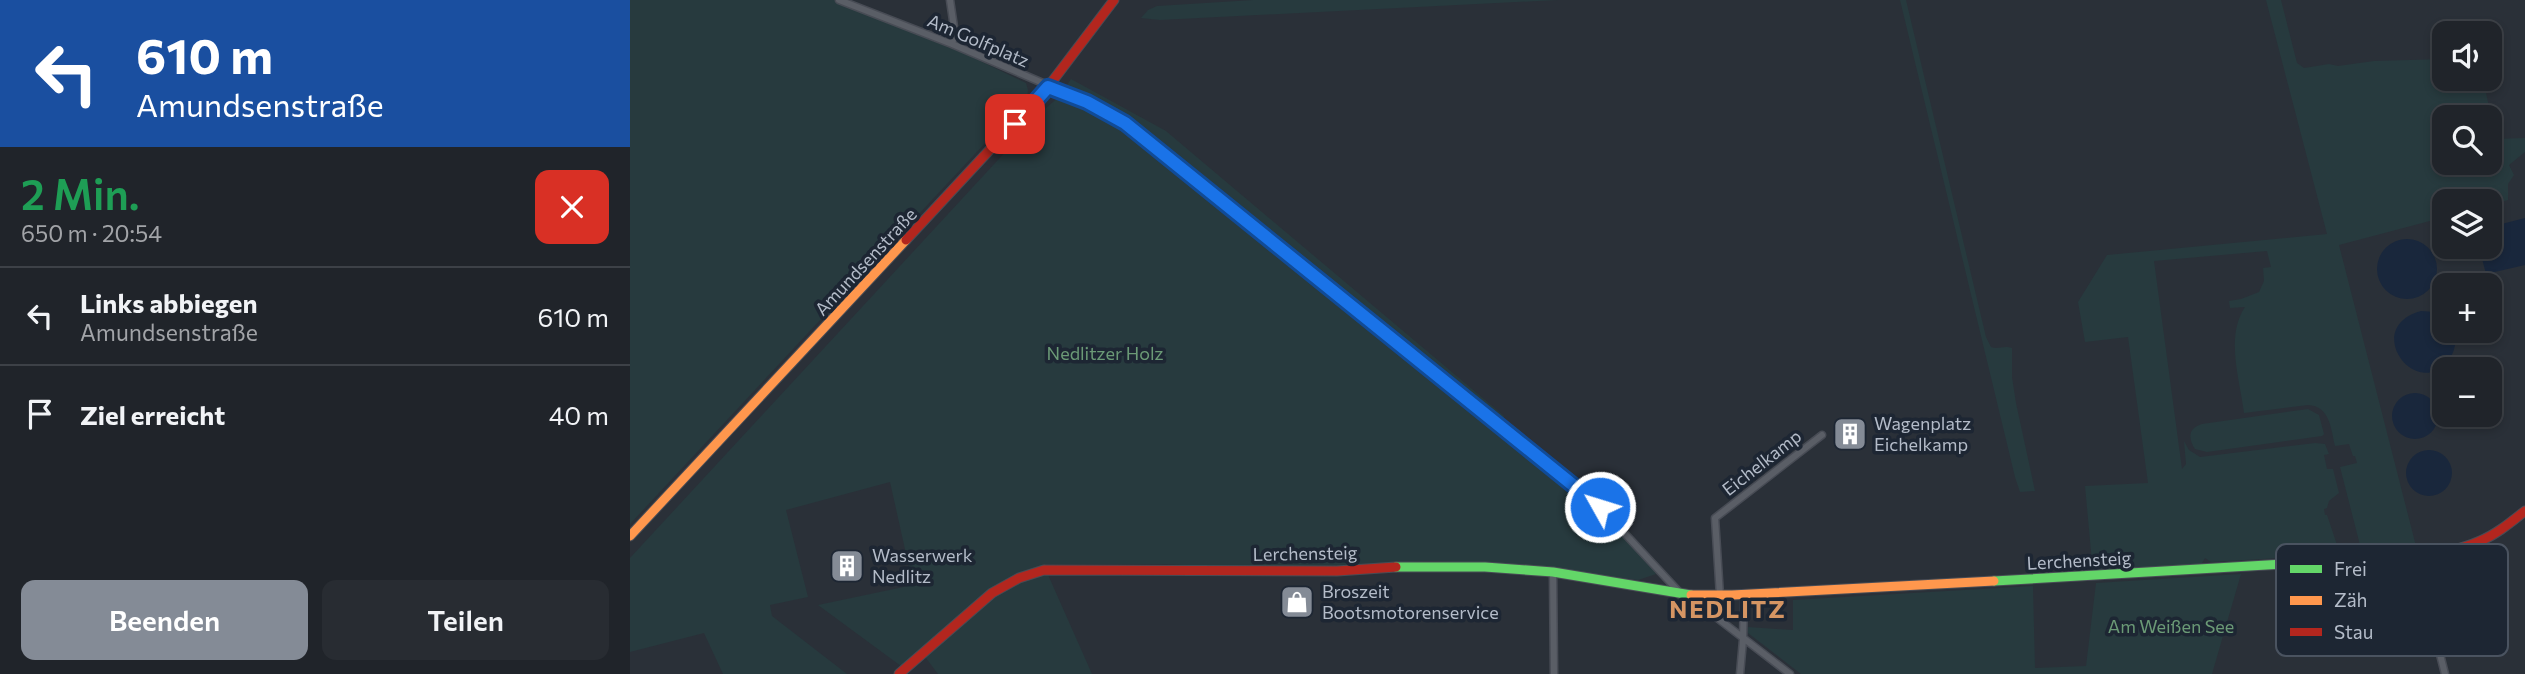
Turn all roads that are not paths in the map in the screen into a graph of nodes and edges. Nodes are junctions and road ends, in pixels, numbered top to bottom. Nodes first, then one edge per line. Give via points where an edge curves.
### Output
1 (839, 0) edge
2 (950, 0) edge
3 (1114, 0) edge
4 (952, 44) junction
5 (1048, 87) junction
6 (1822, 435) dead end
7 (2525, 511) edge
8 (630, 536) edge
9 (2473, 544) edge
10 (2276, 564) edge
11 (1553, 572) junction
12 (1682, 595) junction
13 (1744, 595) junction
14 (1720, 596) junction
15 (1744, 640) junction
16 (2440, 656) edge
17 (899, 674) edge
18 (1554, 674) edge
19 (1740, 674) edge
20 (1790, 674) edge
21 (2445, 674) edge

1 - 4 street, Am Golfplatz
2 - 4 street
3 - 5 street, Amundsenstraße
4 - 5 street, Am Golfplatz
5 - 8 street, Amundsenstraße
5 - 12 street, Am Golfplatz via 1087,102 1136,131 1600,507
6 - 14 street, Eichelkamp via 1715,517
7 - 9 street, Lerchensteig
10 - 13 street, Lerchensteig
11 - 12 street, Lerchensteig
11 - 17 street, Lerchensteig via 1409,566 1325,572 1044,570 992,593
11 - 18 street
12 - 14 street, Lerchensteig
12 - 15 street, Am Golfplatz
13 - 14 street, Lerchensteig
13 - 15 street
15 - 19 street
15 - 20 street, Am Golfplatz
16 - 21 street

